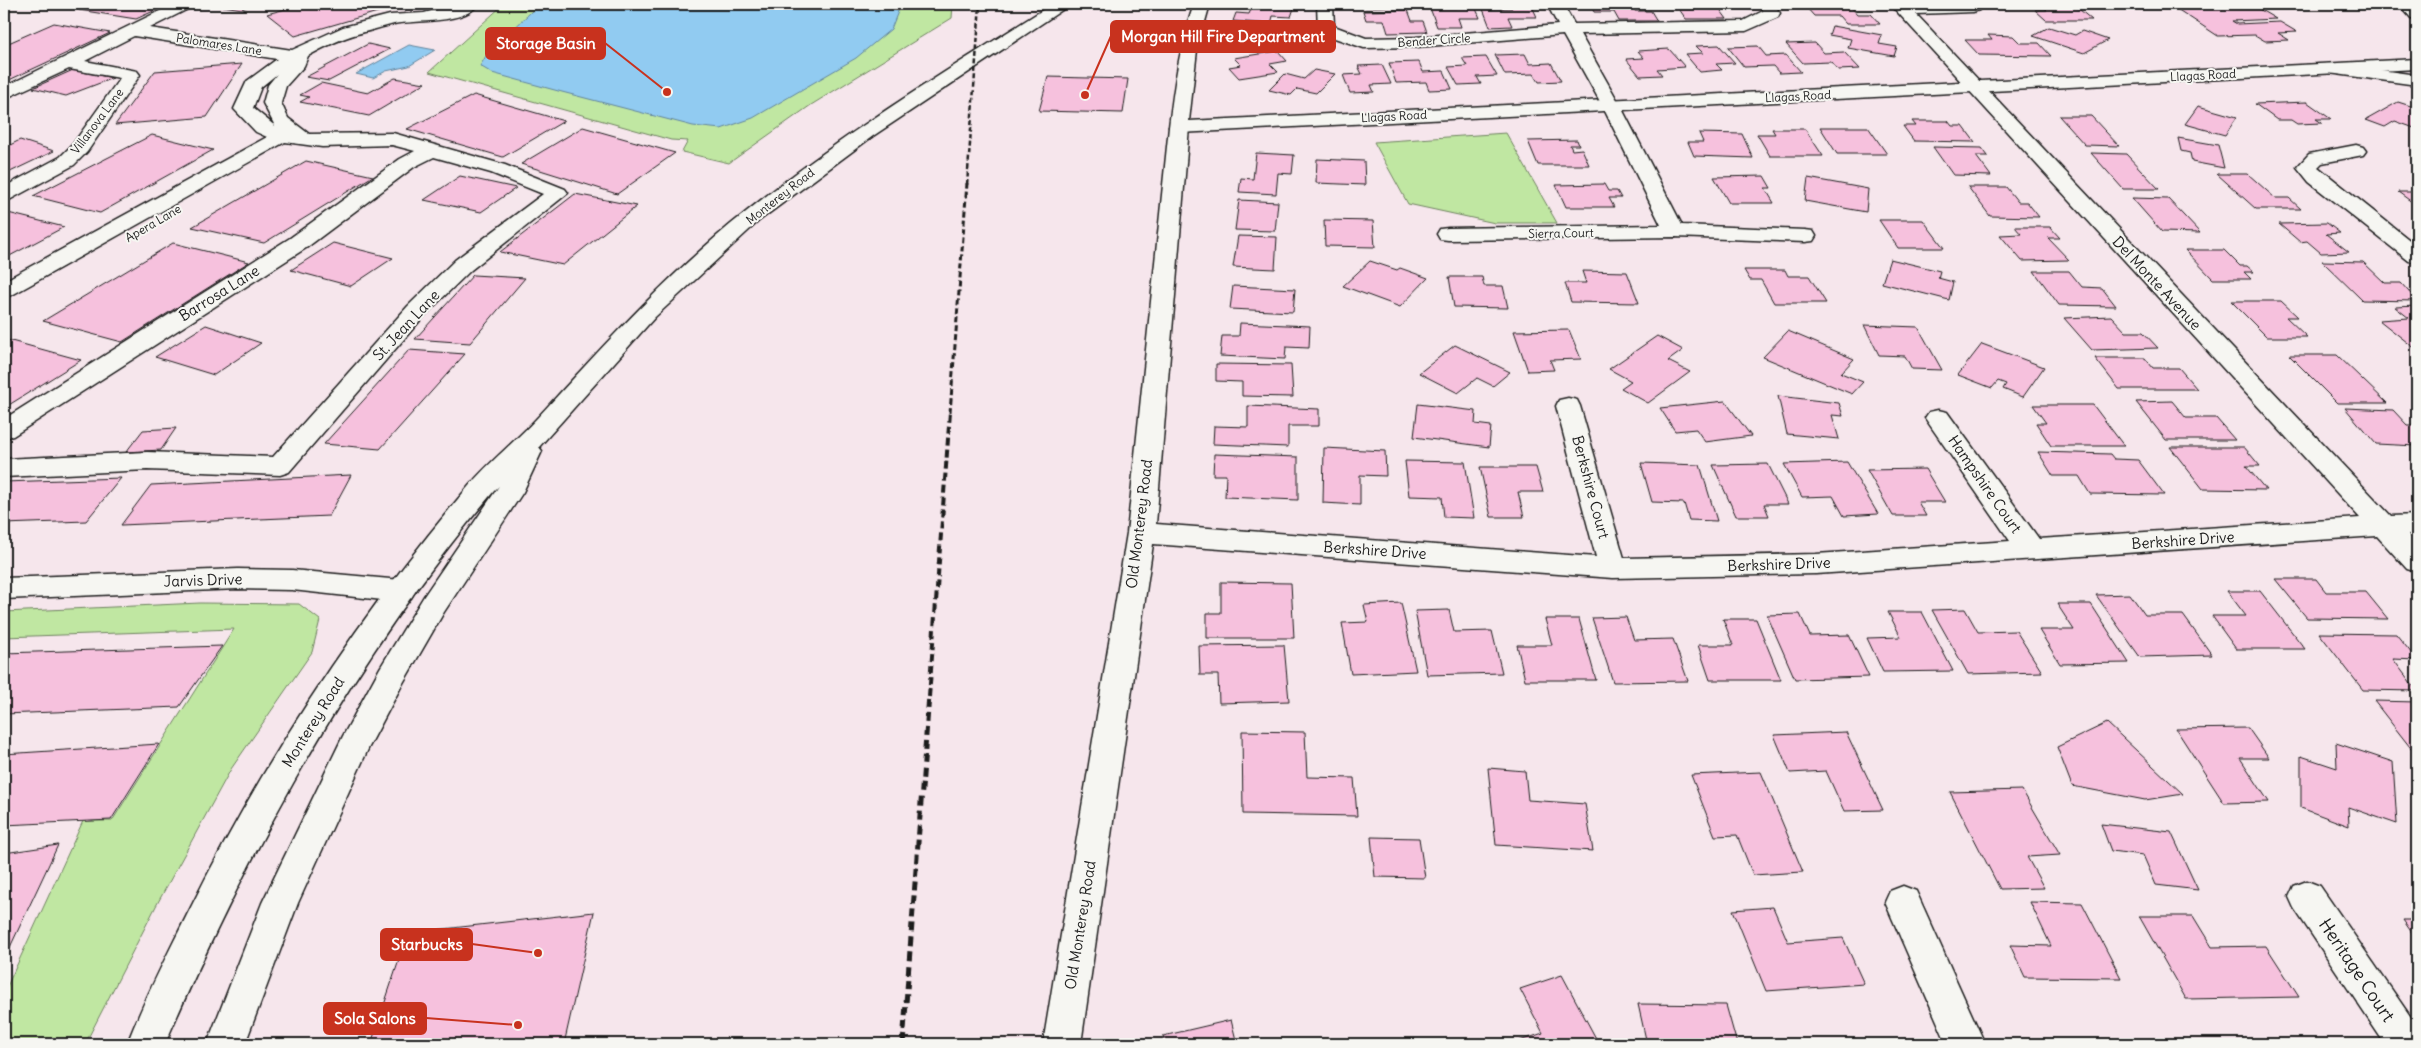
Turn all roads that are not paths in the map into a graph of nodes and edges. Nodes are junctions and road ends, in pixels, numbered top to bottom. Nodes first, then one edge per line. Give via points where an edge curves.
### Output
1 (186, 4) edge
2 (470, 4) edge
3 (488, 4) edge
4 (1063, 4) edge
5 (1202, 4) edge
6 (1325, 4) edge
7 (1555, 4) edge
8 (1766, 4) edge
9 (2407, 4) edge
10 (1900, 6) edge
11 (1972, 8) dead end
12 (2417, 14) edge
13 (1570, 29) junction
14 (134, 30) junction
15 (299, 56) junction
16 (68, 63) junction
17 (2417, 64) edge
18 (2335, 69) junction
19 (2417, 80) edge
20 (1974, 87) junction
21 (4, 94) edge
22 (1611, 105) junction
23 (1179, 127) junction
24 (292, 137) junction
25 (430, 151) junction
26 (2356, 151) dead end
27 (4, 195) edge
28 (1675, 231) junction
29 (1448, 234) dead end
30 (1804, 236) dead end
31 (2417, 256) edge
32 (4, 290) edge
33 (4, 308) edge
34 (1568, 406) dead end
35 (1938, 418) dead end
36 (4, 430) edge
37 (536, 436) junction
38 (4, 468) edge
39 (2417, 524) edge
40 (2383, 525) junction
41 (1140, 533) junction
42 (2032, 551) junction
43 (2417, 562) edge
44 (1613, 568) junction
45 (4, 589) edge
46 (401, 591) junction
47 (2307, 897) dead end
48 (1903, 902) dead end
49 (146, 1044) edge
50 (226, 1044) edge
51 (1062, 1044) edge
52 (1966, 1044) edge
53 (2407, 1044) edge

1 - 14 street, Palomares Lane
2 - 15 street via 456,11 424,18 396,19 349,31
3 - 15 street via 361,35
4 - 37 street, Monterey Road via 886,118 753,217 632,328
5 - 23 street, Old Monterey Road via 1184,66
6 - 13 street, Bender Circle via 1326,29 1364,43 1416,42
7 - 13 street
8 - 13 street, Bender Circle via 1772,13 1746,26
9 - 12 street
10 - 11 street
10 - 20 street, Del Monte Avenue
13 - 22 street
14 - 15 street, Palomares Lane
14 - 16 street, Palomares Lane
15 - 24 street via 277,85 272,103
15 - 24 street via 253,84 243,109 263,128
16 - 21 street, Palomares Lane
16 - 27 street, Villanova Lane via 132,75 80,148 66,161
17 - 18 street, Llagas Road
18 - 19 street
18 - 20 street, Llagas Road
20 - 22 street, Llagas Road
20 - 40 street, Del Monte Avenue
22 - 23 street, Llagas Road
22 - 28 street
23 - 41 street, Old Monterey Road
24 - 25 street, St. Jean Lane via 322,141 393,139
24 - 32 street, Apera Lane
24 - 33 street, Apera Lane
25 - 36 street, Barrosa Lane via 407,163 298,243
25 - 38 street, St. Jean Lane via 498,169 558,193 463,265 416,311 280,466 146,462
26 - 31 street via 2316,158 2307,167 2316,178
28 - 29 street, Sierra Court
28 - 30 street, Sierra Court
34 - 44 street, Berkshire Court
35 - 42 street, Hampshire Court
37 - 46 street, Monterey Road via 481,489
37 - 50 street, Monterey Road via 510,492 434,604 354,745 280,903
39 - 40 street, Berkshire Drive
40 - 42 street, Berkshire Drive
40 - 43 street, Del Monte Avenue
41 - 44 street, Berkshire Drive
41 - 51 street, Old Monterey Road
42 - 44 street, Berkshire Drive via 1816,564
45 - 46 street, Jarvis Drive via 238,579 292,580
46 - 49 street, Monterey Road via 341,676 249,829 209,906
47 - 53 street, Heritage Court
48 - 52 street

